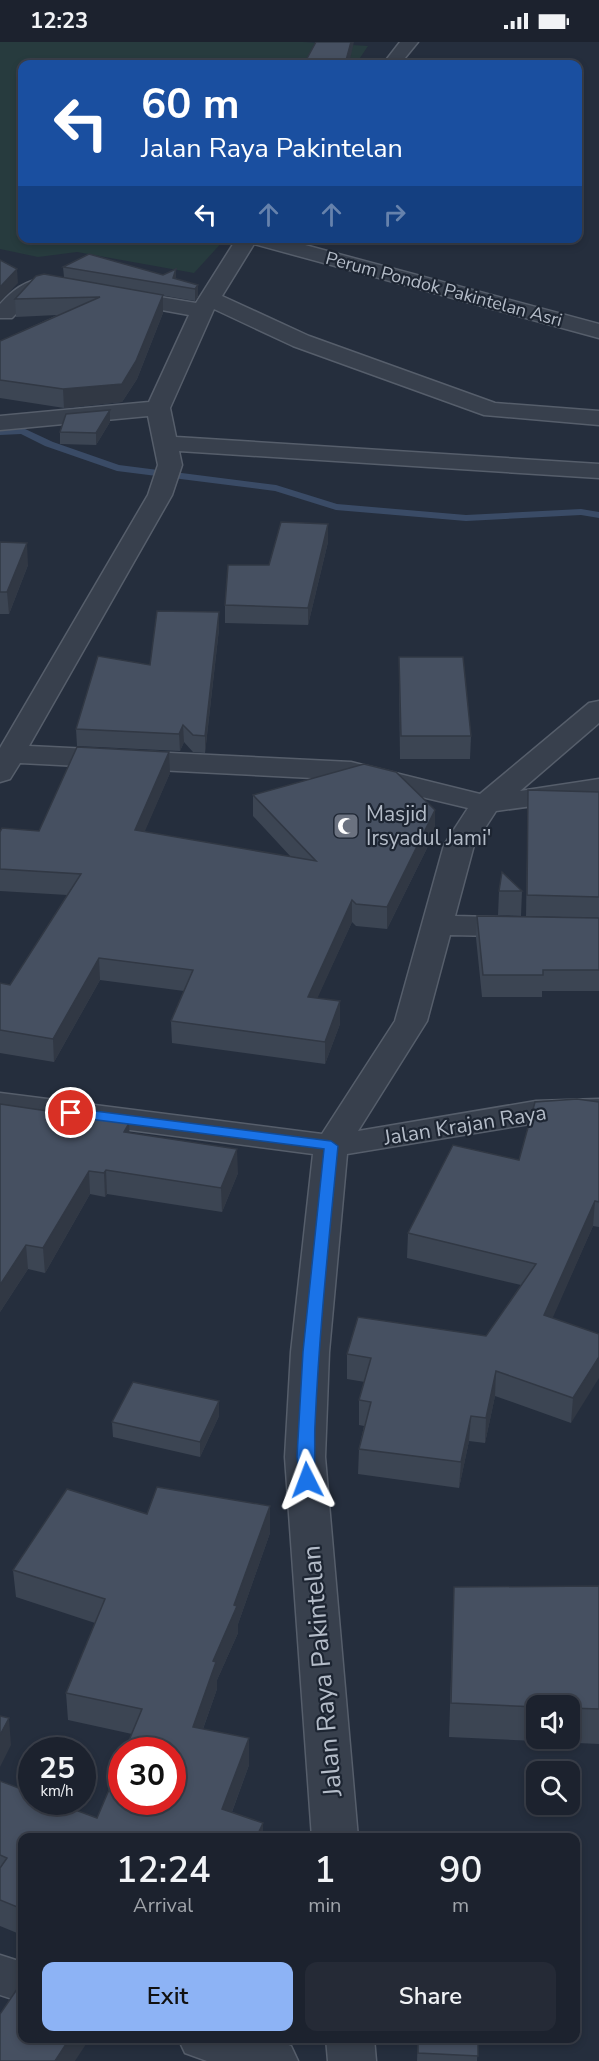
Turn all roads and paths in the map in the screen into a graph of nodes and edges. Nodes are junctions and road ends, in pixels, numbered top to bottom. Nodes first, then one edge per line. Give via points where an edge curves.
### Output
1 (409, 42) edge
2 (395, 60) edge
3 (245, 243) edge
4 (273, 243) edge
5 (79, 289) edge
6 (101, 293) edge
7 (206, 305) junction
8 (4, 313) dead end
9 (599, 331) edge
10 (158, 408) junction
11 (599, 418) edge
12 (0, 423) edge
13 (168, 454) junction
14 (599, 471) edge
15 (599, 709) edge
16 (5, 764) edge
17 (599, 788) edge
18 (486, 804) junction
19 (438, 925) junction
20 (599, 929) edge
21 (0, 1103) edge
22 (599, 1109) edge
23 (331, 1146) junction
24 (335, 1833) edge
25 (0, 1975) edge
26 (18, 1981) edge
27 (218, 2043) edge
28 (350, 2043) edge
29 (274, 2061) edge
30 (352, 2061) edge

1 - 2 street
3 - 7 street
4 - 9 street, Perum Pondok Pakintelan Asri
5 - 8 street via 29,286
6 - 7 street
7 - 10 street
7 - 11 street via 492,410
10 - 12 street
10 - 13 street
13 - 14 street
13 - 16 street via 160,495
15 - 18 street, Jalan Raya Pakintelan
16 - 18 street via 351,771
17 - 18 street
18 - 19 street, Jalan Raya Pakintelan via 459,845
19 - 20 street
19 - 23 street, Jalan Raya Pakintelan via 411,1021
21 - 23 street
22 - 23 street, Jalan Krajan Raya via 536,1112
23 - 24 street, Jalan Raya Pakintelan via 310,1352 305,1457
25 - 26 street
27 - 29 street
28 - 30 street

